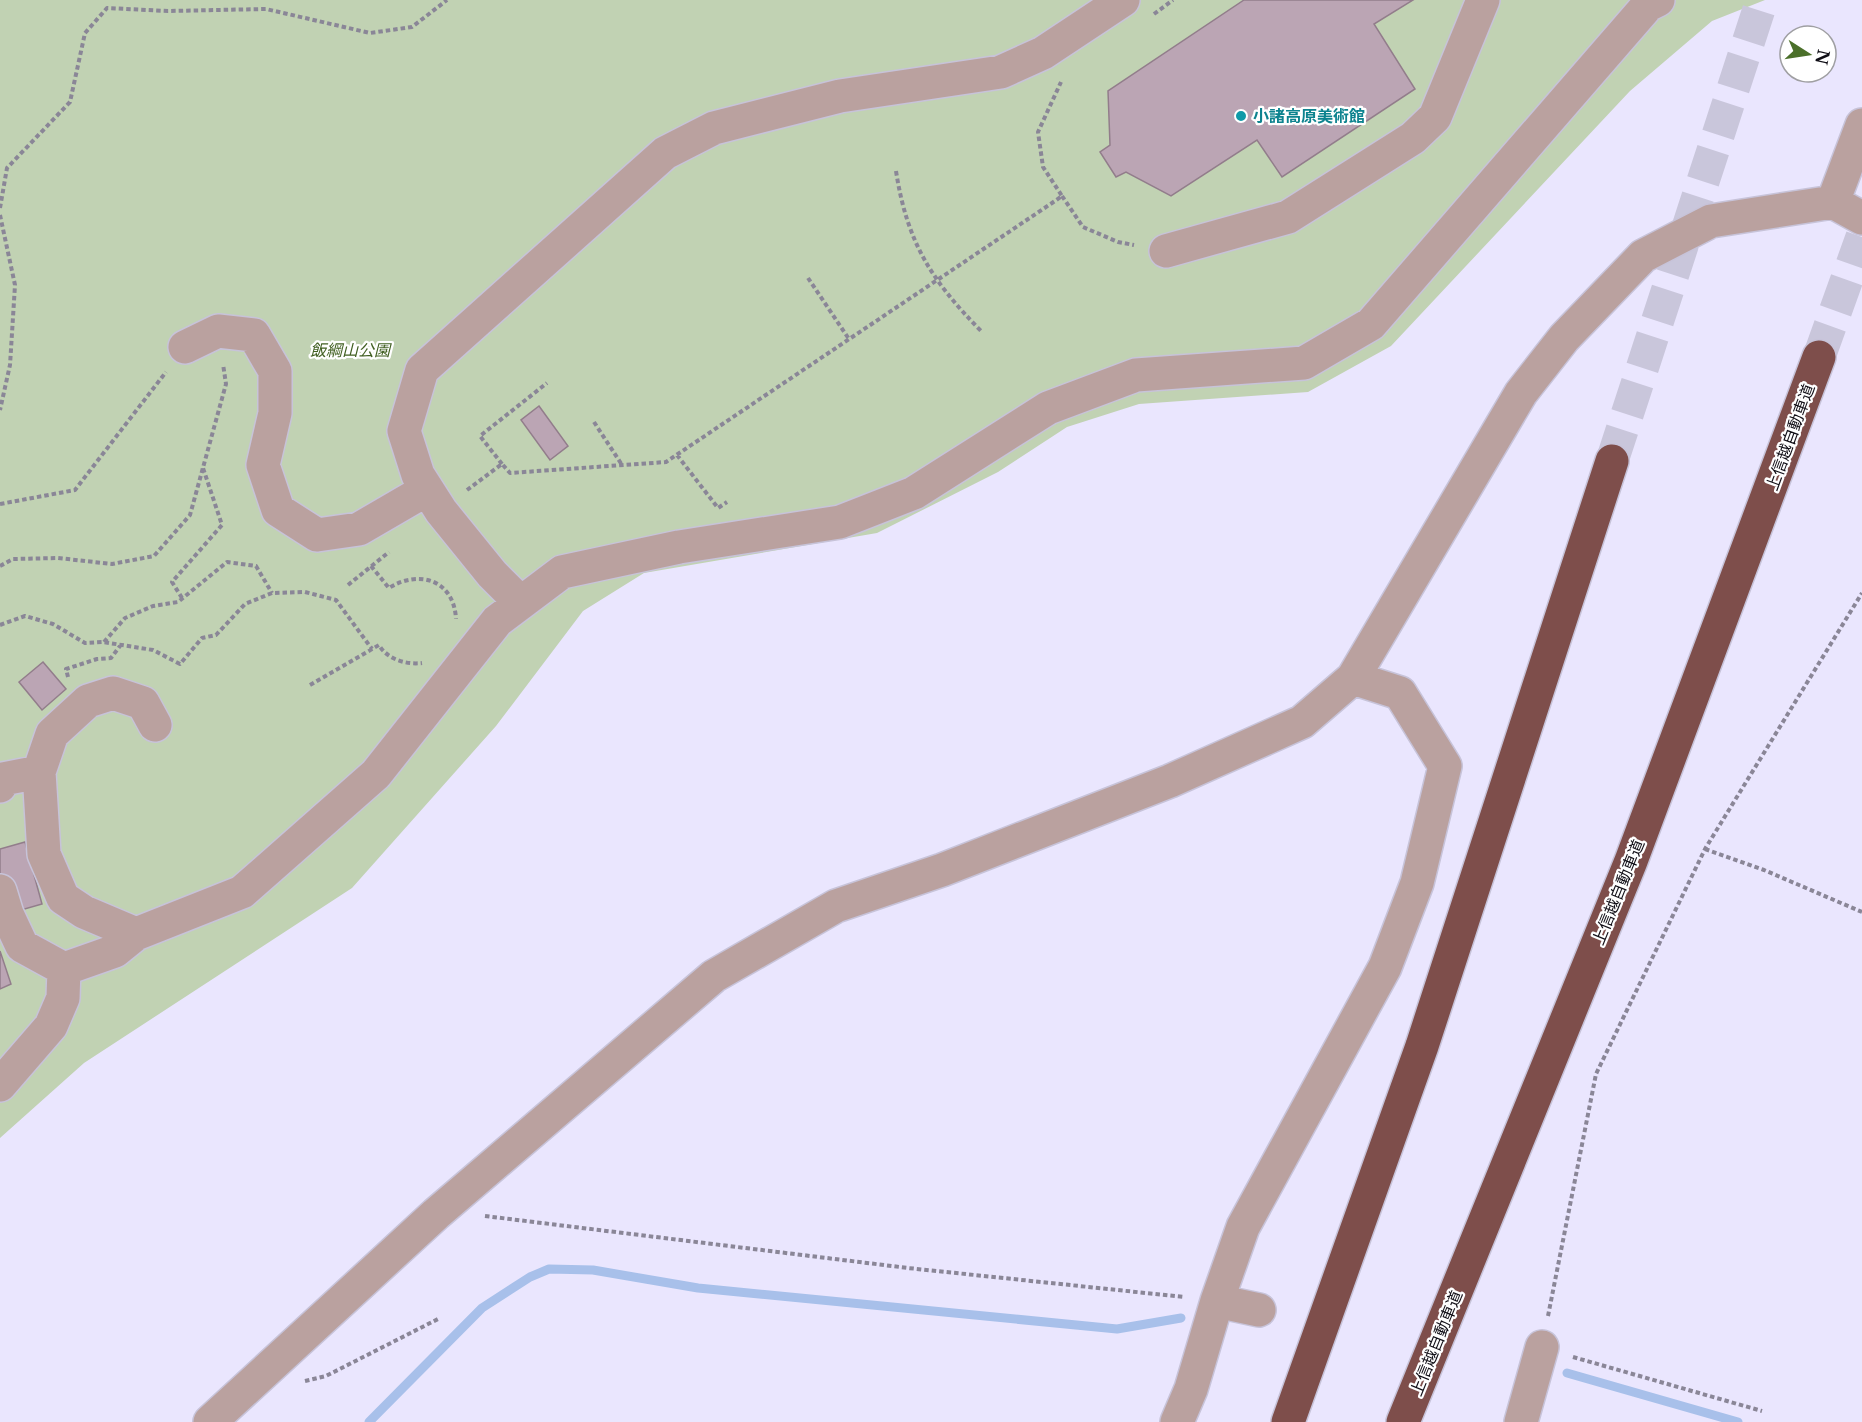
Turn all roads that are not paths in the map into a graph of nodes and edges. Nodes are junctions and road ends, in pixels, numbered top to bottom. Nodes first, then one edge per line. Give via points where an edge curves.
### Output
1 (1483, 0) edge
2 (1658, 0) edge
3 (1134, 10) edge
4 (1862, 125) edge
5 (1833, 202) junction
6 (1862, 218) edge
7 (1166, 251) road end
8 (185, 347) road end
9 (1819, 357) tunnel mouth
10 (1612, 460) tunnel mouth
11 (426, 490) junction
12 (519, 601) junction
13 (1353, 678) junction
14 (155, 725) dead end
15 (39, 772) junction
16 (0, 786) edge
17 (0, 891) edge
18 (135, 933) junction
19 (64, 969) junction
20 (0, 1085) edge
21 (1217, 1301) junction
22 (1259, 1310) dead end
23 (1542, 1347) road end
24 (210, 1422) edge
25 (1177, 1422) edge
26 (1288, 1422) edge
27 (1403, 1422) edge
28 (1521, 1422) edge

1 - 7 street via 1435,117 1413,138 1288,218
2 - 12 street via 1648,5 1371,324 1304,363 1136,375 1048,408 914,494 840,522 679,547 562,572
3 - 11 street via 1001,72 840,96 714,128 665,153 422,370 404,431
4 - 5 street
5 - 6 street
5 - 13 street via 1711,221 1642,256 1564,338 1521,393
8 - 11 street via 218,331 254,335 275,371 275,413 263,465 278,510 317,535 359,529
9 - 27 highway, 上信越自動車道 via 1631,861
10 - 26 highway via 1422,1046
11 - 12 street via 492,574
12 - 18 street via 496,621 376,774 242,892
13 - 21 street via 1400,693 1445,766 1417,883 1385,967 1243,1227
13 - 24 street via 1302,722 1170,781 942,870 836,906 714,976 436,1214
14 - 15 street via 143,703 113,693 88,701 52,734
15 - 16 street via 3,779
15 - 18 street via 44,854 63,898 84,912
17 - 19 street via 22,946
18 - 19 street via 115,951
19 - 20 street via 63,998 51,1026
21 - 22 street
21 - 25 street
23 - 28 street

